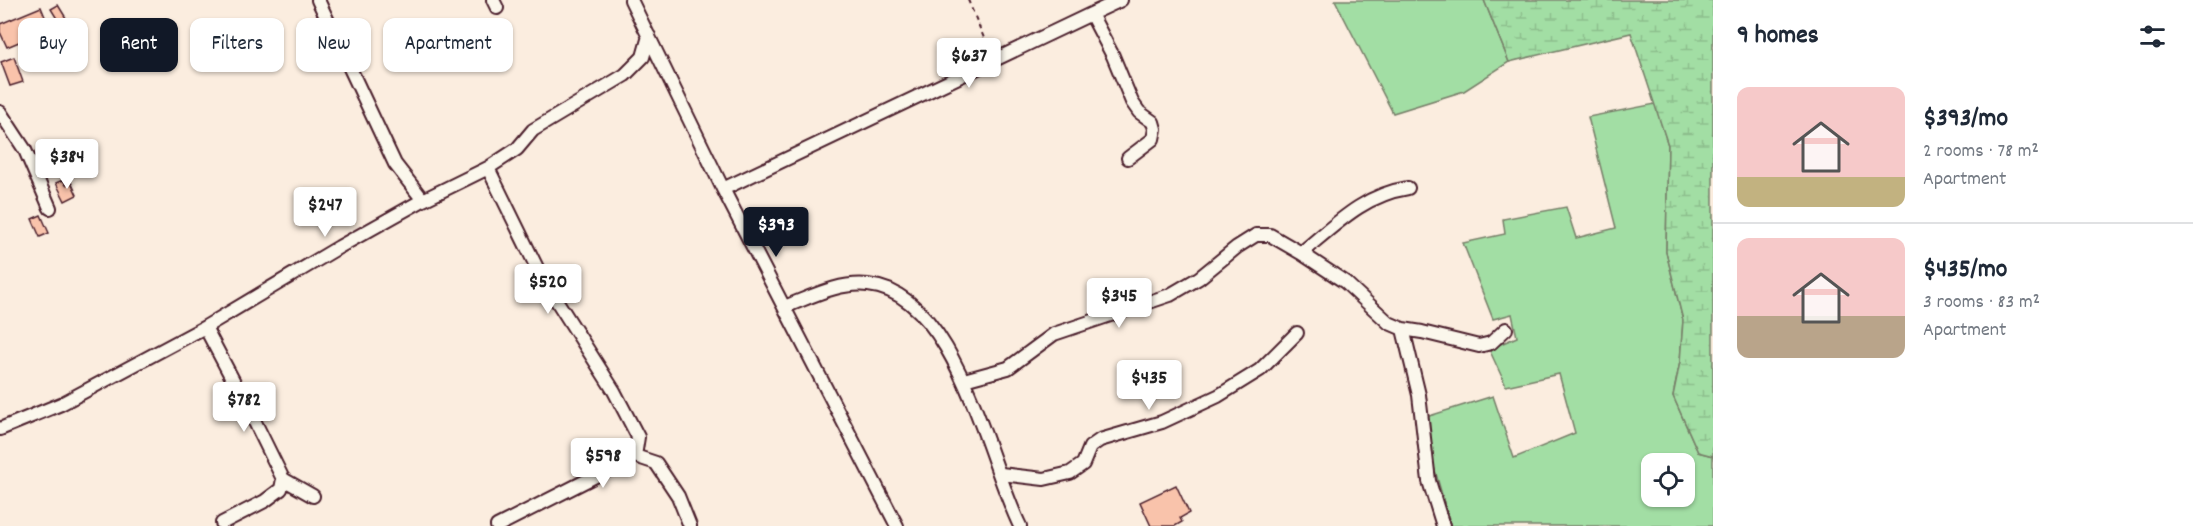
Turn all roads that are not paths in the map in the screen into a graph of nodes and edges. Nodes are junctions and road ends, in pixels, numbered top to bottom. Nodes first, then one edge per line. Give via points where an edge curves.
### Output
1 (318, 0) edge
2 (631, 0) edge
3 (1121, 0) edge
4 (1091, 14) junction
5 (649, 36) junction
6 (0, 112) edge
7 (1128, 158) dead end
8 (488, 168) junction
9 (1408, 188) dead end
10 (723, 189) junction
11 (423, 200) junction
12 (50, 208) dead end
13 (1301, 253) junction
14 (784, 307) junction
15 (205, 327) junction
16 (1506, 328) dead end
17 (1403, 329) junction
18 (1297, 333) dead end
19 (964, 380) junction
20 (0, 429) edge
21 (635, 456) junction
22 (1000, 474) junction
23 (283, 479) junction
24 (313, 496) dead end
25 (222, 523) dead end
26 (894, 525) edge
27 (497, 526) edge
28 (690, 526) edge
29 (1020, 526) edge
30 (1443, 526) edge

1 - 11 street via 395,164
2 - 5 street
3 - 4 street
4 - 7 street via 1132,102 1153,122 1155,129 1153,138
4 - 10 street
5 - 8 street via 643,57 625,75 533,130 517,149
5 - 10 street
6 - 12 street via 25,150
8 - 11 street
8 - 21 street via 541,276 638,436
9 - 13 street via 1389,191 1360,206
10 - 14 street
11 - 15 street
13 - 17 street via 1346,282 1389,323
13 - 19 street via 1270,235 1256,235 1170,296 1054,334 1008,368
14 - 19 street via 840,286 868,285 900,294 925,316
14 - 26 street
15 - 20 street via 61,405
15 - 23 street
16 - 17 street via 1491,344 1479,346
17 - 30 street via 1419,394 1429,481
18 - 22 street via 1260,370 1218,396 1162,422 1100,440 1090,447 1083,464 1070,473 1044,479
19 - 22 street
21 - 27 street
21 - 28 street via 656,463 678,496
22 - 29 street
23 - 24 street
23 - 25 street via 280,489 265,501

